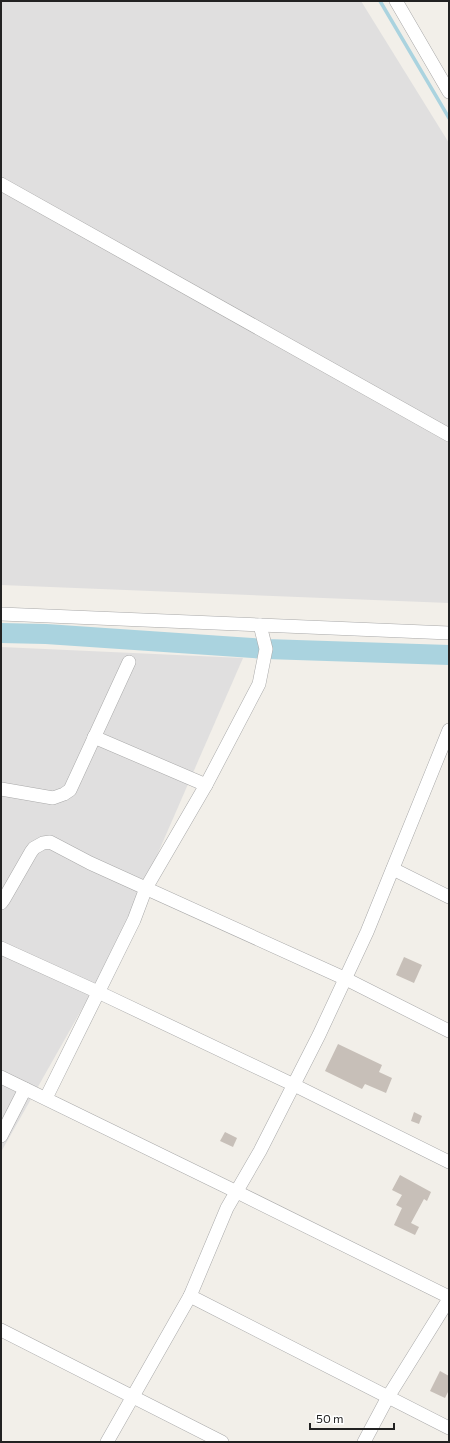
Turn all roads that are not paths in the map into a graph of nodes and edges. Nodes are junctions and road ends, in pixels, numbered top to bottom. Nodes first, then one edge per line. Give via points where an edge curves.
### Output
1 (396, 1) edge
2 (448, 86) edge
3 (1, 184) edge
4 (449, 435) edge
5 (1, 614) edge
6 (260, 625) junction
7 (449, 632) edge
8 (128, 662) dead end
9 (449, 730) edge
10 (94, 737) junction
11 (444, 757) edge
12 (206, 785) junction
13 (1, 789) edge
14 (393, 869) junction
15 (146, 888) junction
16 (449, 897) edge
17 (1, 903) edge
18 (1, 948) edge
19 (346, 979) junction
20 (98, 992) junction
21 (449, 1031) edge
22 (1, 1077) edge
23 (294, 1085) junction
24 (25, 1089) junction
25 (46, 1098) junction
26 (1, 1136) edge
27 (449, 1162) edge
28 (237, 1192) junction
29 (190, 1296) junction
30 (449, 1298) edge
31 (1, 1330) edge
32 (133, 1397) junction
33 (388, 1397) junction
34 (449, 1428) edge
35 (107, 1442) edge
36 (222, 1442) edge
37 (364, 1442) edge

1 - 2 street
3 - 4 street
5 - 6 street
6 - 7 street
6 - 12 street via 266,649 259,684
8 - 10 street
9 - 11 street
10 - 12 street
10 - 13 street via 76,780 64,794 47,798
11 - 14 street
12 - 15 street
14 - 16 street
14 - 19 street
15 - 17 street via 50,842 38,845 31,852
15 - 19 street
15 - 20 street via 134,920
18 - 20 street
19 - 21 street
19 - 23 street
20 - 23 street
20 - 25 street
22 - 24 street
23 - 27 street
23 - 28 street
24 - 25 street
24 - 26 street
25 - 28 street
28 - 29 street via 227,1208
28 - 30 street
29 - 32 street
29 - 33 street
30 - 33 street
31 - 32 street
32 - 35 street
32 - 36 street
33 - 34 street
33 - 37 street

